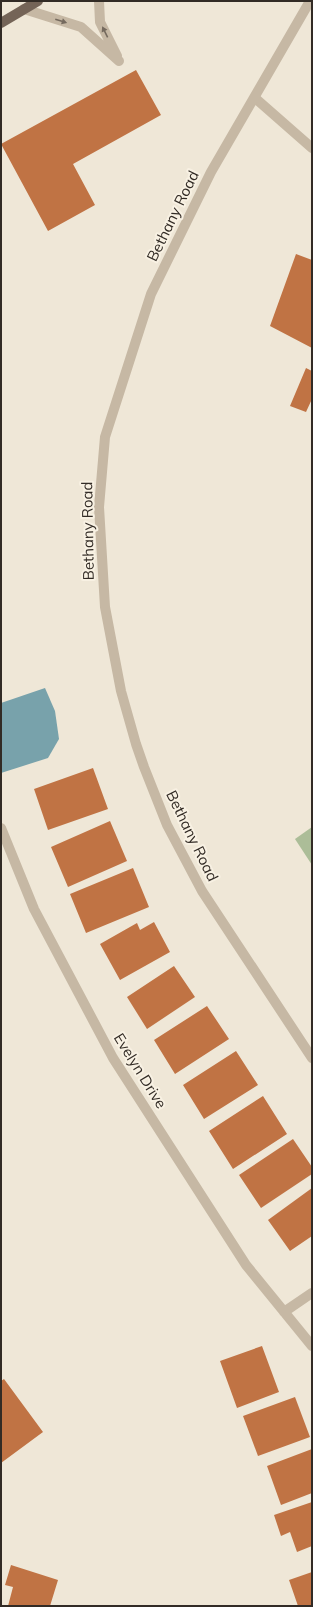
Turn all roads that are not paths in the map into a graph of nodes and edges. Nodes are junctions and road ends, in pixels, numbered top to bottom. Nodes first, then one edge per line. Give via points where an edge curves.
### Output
1 (38, 1) edge
2 (99, 1) edge
3 (310, 1) edge
4 (24, 9) junction
5 (1, 23) edge
6 (255, 98) junction
7 (312, 148) edge
8 (1, 828) edge
9 (312, 1058) edge
10 (312, 1293) edge
11 (284, 1312) junction
12 (312, 1346) edge

1 - 4 main road
4 -> 2 street via 81,27 119,61 100,22
3 - 6 street, Bethany Road
4 - 5 main road
6 - 7 street
6 - 9 street, Bethany Road via 211,172 151,294 106,437 99,507 105,607 121,691 136,744 167,825 202,891
8 - 11 street, Evelyn Drive via 34,909 113,1058 246,1265
10 - 11 street
11 - 12 street, Evelyn Drive

